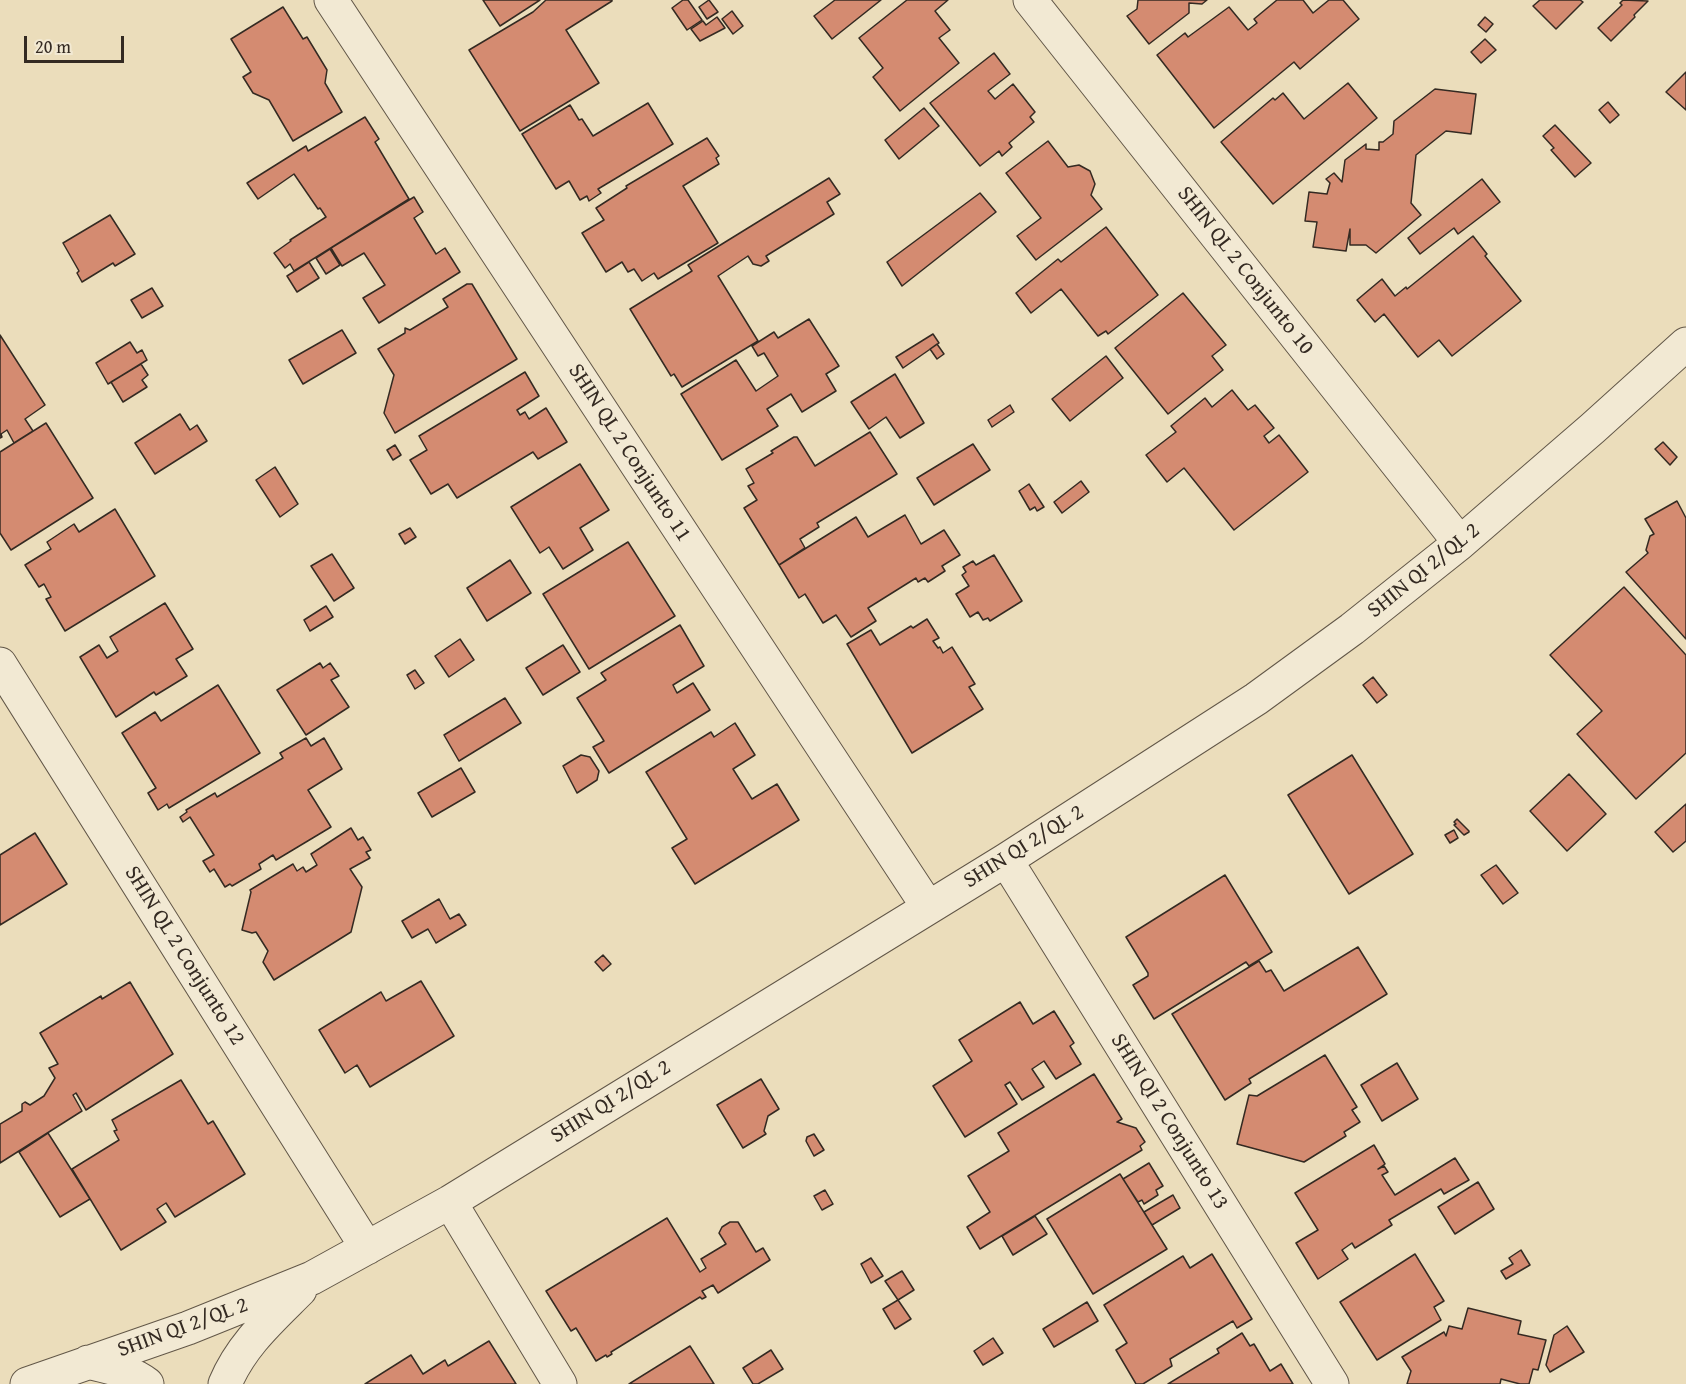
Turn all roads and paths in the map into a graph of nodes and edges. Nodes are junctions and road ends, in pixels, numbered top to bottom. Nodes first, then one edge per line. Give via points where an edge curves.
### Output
1 (331, 0) edge
2 (1030, 0) edge
3 (1686, 344) edge
4 (1460, 543) junction
5 (0, 664) edge
6 (1006, 860) junction
7 (928, 907) junction
8 (450, 1202) junction
9 (367, 1248) junction
10 (312, 1278) junction
11 (88, 1362) junction
12 (27, 1384) edge
13 (147, 1384) edge
14 (225, 1384) edge
15 (560, 1384) edge
16 (1332, 1384) edge

1 - 7 street, SHIN QL 2 Conjunto 11
2 - 4 street, SHIN QL 2 Conjunto 10
3 - 4 street, SHIN QI 2/QL 2
4 - 6 street, SHIN QI 2/QL 2 via 1256,699
5 - 9 street, SHIN QL 2 Conjunto 12
6 - 7 street, SHIN QI 2/QL 2
6 - 16 street, SHIN QI 2 Conjunto 13
7 - 8 street, SHIN QI 2/QL 2
8 - 9 street, SHIN QI 2/QL 2
8 - 15 street
9 - 10 street, SHIN QI 2/QL 2
10 - 11 street, SHIN QI 2/QL 2 via 188,1328
10 - 14 street, SHIN QI 2/QL 2 via 256,1333
11 - 12 street, SHIN QI 2/QL 2
11 - 13 street via 138,1377

